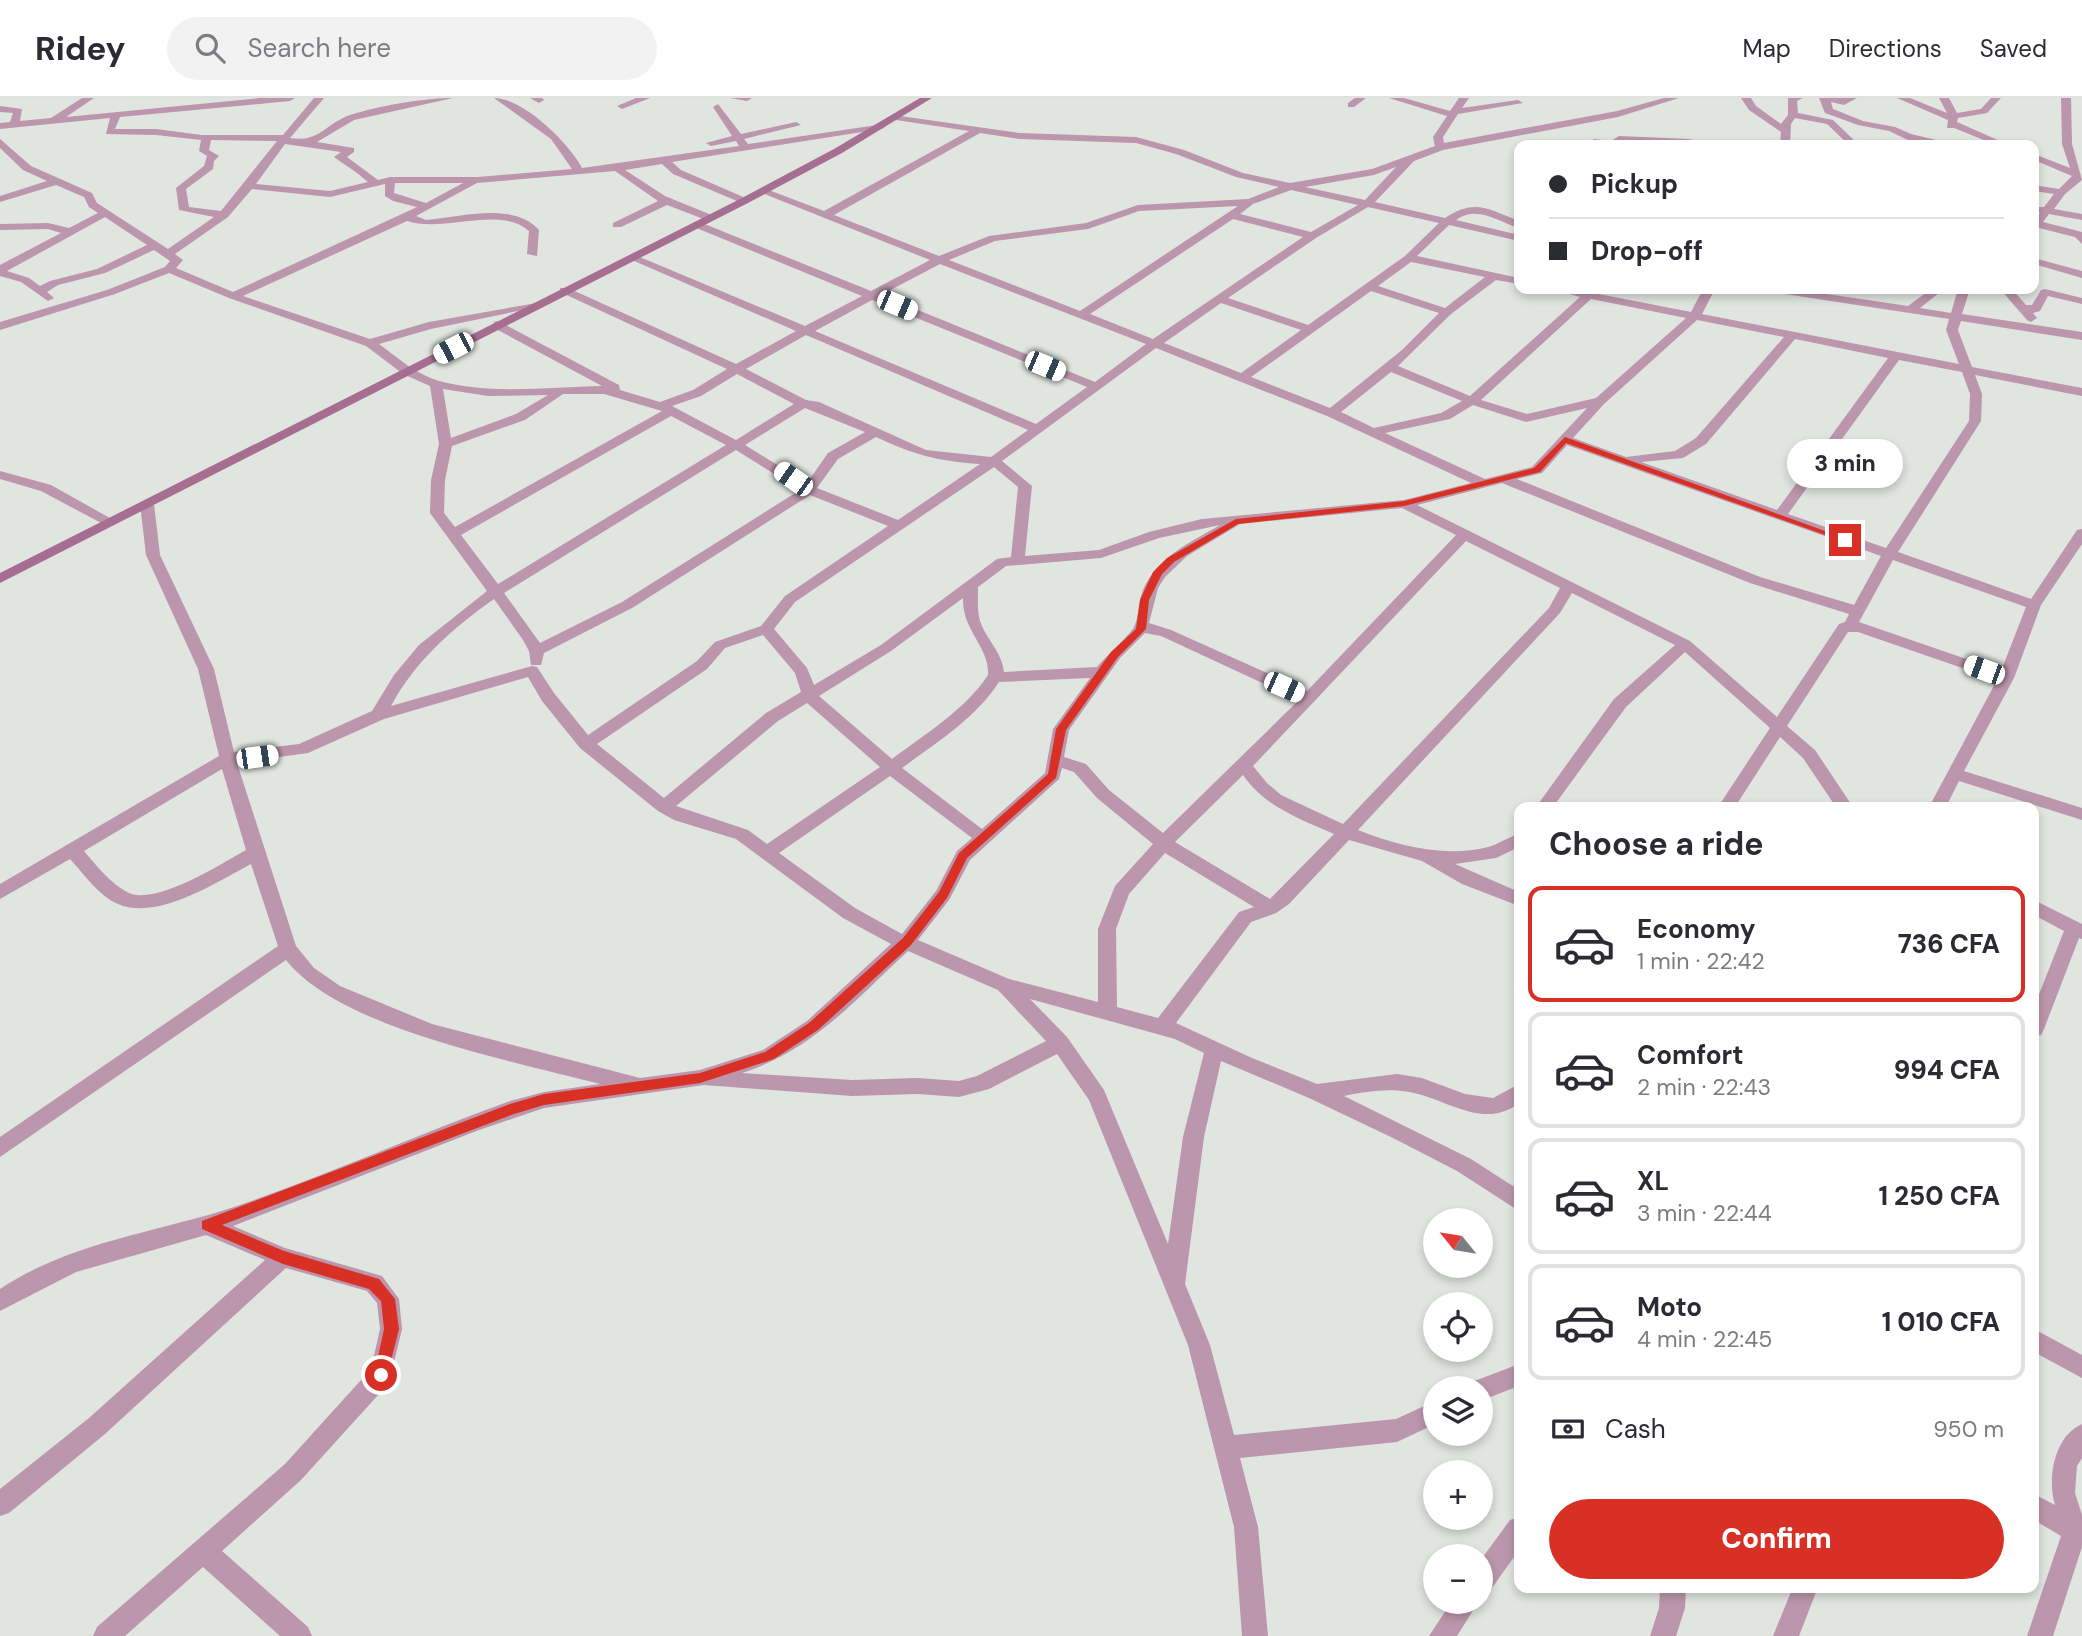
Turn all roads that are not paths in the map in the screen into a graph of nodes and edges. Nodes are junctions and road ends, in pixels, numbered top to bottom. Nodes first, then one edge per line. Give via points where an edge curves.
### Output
1 (89, 98) edge
2 (204, 98) edge
3 (290, 98) edge
4 (319, 98) edge
5 (448, 98) edge
6 (499, 98) edge
7 (645, 98) edge
8 (735, 98) edge
9 (747, 98) edge
10 (928, 98) edge
11 (1361, 98) edge
12 (1394, 98) edge
13 (1464, 98) edge
14 (1674, 98) edge
15 (1746, 98) edge
16 (1798, 98) edge
17 (1852, 98) edge
18 (1902, 98) edge
19 (1944, 98) edge
20 (1996, 98) edge
21 (2066, 98) edge
22 (13, 99) edge
23 (277, 99) edge
24 (1825, 99) edge
25 (1659, 100) edge
26 (1518, 103) dead end
27 (1351, 105) dead end
28 (622, 106) dead end
29 (0, 107) edge
30 (718, 107) dead end
31 (196, 108) junction
32 (179, 110) junction
33 (1454, 114) junction
34 (1618, 114) junction
35 (1793, 115) junction
36 (116, 116) junction
37 (896, 117) junction
38 (1594, 119) junction
39 (1953, 119) junction
40 (52, 121) junction
41 (14, 125) junction
42 (796, 125) dead end
43 (0, 126) edge
44 (881, 126) junction
45 (978, 130) junction
46 (1786, 131) junction
47 (156, 132) junction
48 (204, 137) junction
49 (737, 137) junction
50 (282, 139) junction
51 (1619, 139) joint
52 (1593, 140) edge
53 (1626, 140) edge
54 (1785, 140) edge
55 (1849, 140) edge
56 (1924, 140) edge
57 (1946, 140) edge
58 (1994, 140) edge
59 (0, 142) edge
60 (309, 143) junction
61 (1440, 147) junction
62 (2068, 148) junction
63 (746, 149) junction
64 (2082, 151) edge
65 (662, 156) junction
66 (1410, 159) junction
67 (2039, 159) edge
68 (617, 168) junction
69 (579, 172) junction
70 (2080, 177) edge
71 (390, 180) junction
72 (478, 180) junction
73 (53, 182) junction
74 (376, 183) junction
75 (249, 186) junction
76 (1291, 186) junction
77 (2039, 189) edge
78 (762, 191) junction
79 (2061, 192) junction
80 (0, 199) edge
81 (744, 201) junction
82 (665, 202) junction
83 (1250, 202) junction
84 (1368, 203) junction
85 (427, 206) junction
86 (2039, 209) edge
87 (2046, 211) junction
88 (107, 212) junction
89 (224, 215) junction
90 (825, 215) junction
91 (1231, 215) junction
92 (407, 217) junction
93 (2082, 217) edge
94 (710, 218) junction
95 (2039, 221) edge
96 (1446, 222) junction
97 (1514, 223) edge
98 (617, 225) dead end
99 (698, 225) junction
100 (0, 227) edge
101 (2039, 227) edge
102 (71, 232) junction
103 (1312, 236) junction
104 (1514, 237) edge
105 (2082, 241) edge
106 (156, 245) junction
107 (168, 254) junction
108 (533, 254) dead end
109 (631, 257) junction
110 (1409, 258) junction
111 (941, 259) junction
112 (2039, 262) edge
113 (169, 269) junction
114 (0, 271) edge
115 (1495, 275) junction
116 (2082, 275) edge
117 (1514, 280) edge
118 (1367, 286) junction
119 (564, 290) junction
120 (41, 291) junction
121 (1579, 294) edge
122 (1706, 294) edge
123 (1803, 294) edge
124 (1862, 294) edge
125 (1931, 294) edge
126 (1962, 294) edge
127 (2010, 294) edge
128 (873, 295) junction
129 (233, 296) junction
130 (1588, 296) junction
131 (1219, 299) junction
132 (2082, 301) edge
133 (538, 304) junction
134 (1876, 306) junction
135 (58, 308) junction
136 (2023, 309) junction
137 (1910, 310) junction
138 (1447, 312) junction
139 (1083, 314) junction
140 (1694, 317) junction
141 (1954, 317) junction
142 (498, 325) junction
143 (0, 326) edge
144 (1309, 328) junction
145 (2040, 328) junction
146 (808, 330) junction
147 (1791, 336) junction
148 (2082, 336) edge
149 (1157, 342) junction
150 (370, 343) junction
151 (1895, 356) junction
152 (1390, 367) junction
153 (732, 370) junction
154 (1966, 370) junction
155 (407, 371) junction
156 (1242, 378) junction
157 (436, 384) junction
158 (1094, 386) junction
159 (560, 391) junction
160 (2082, 392) edge
161 (626, 394) junction
162 (1472, 401) junction
163 (1600, 401) junction
164 (803, 404) junction
165 (666, 409) junction
166 (1332, 413) junction
167 (1037, 429) junction
168 (1372, 432) junction
169 (873, 433) junction
170 (1565, 440) junction
171 (446, 444) junction
172 (737, 446) junction
173 (1620, 460) junction
174 (994, 461) junction
175 (0, 475) edge
176 (1504, 479) junction
177 (1485, 484) junction
178 (809, 490) junction
179 (147, 503) junction
180 (1404, 504) junction
181 (1779, 516) junction
182 (110, 522) junction
183 (1236, 522) junction
184 (898, 525) junction
185 (2082, 533) edge
186 (453, 534) junction
187 (1465, 534) junction
188 (1889, 555) junction
189 (1018, 559) junction
190 (0, 579) edge
191 (971, 585) junction
192 (1569, 585) junction
193 (496, 592) junction
194 (2034, 606) junction
195 (1853, 618) junction
196 (766, 629) junction
197 (1141, 629) junction
198 (1685, 644) junction
199 (537, 651) junction
200 (532, 671) junction
201 (1103, 672) junction
202 (996, 677) junction
203 (2006, 678) junction
204 (810, 696) junction
205 (1308, 698) junction
206 (378, 715) junction
207 (1780, 728) junction
208 (586, 744) junction
209 (227, 759) junction
210 (1057, 760) junction
211 (1244, 765) junction
212 (891, 768) junction
213 (1955, 774) junction
214 (1548, 802) edge
215 (1730, 802) edge
216 (1842, 802) edge
217 (1940, 802) edge
218 (664, 807) junction
219 (2082, 814) edge
220 (1345, 834) junction
221 (983, 838) junction
222 (1514, 842) edge
223 (1163, 843) junction
224 (72, 850) junction
225 (769, 851) junction
226 (258, 852) junction
227 (1428, 857) junction
228 (0, 892) edge
229 (1514, 898) edge
230 (1270, 908) junction
231 (2039, 909) edge
232 (2078, 931) edge
233 (907, 942) junction
234 (288, 949) junction
235 (1005, 985) junction
236 (1108, 1014) junction
237 (2039, 1018) edge
238 (1164, 1025) junction
239 (1060, 1043) junction
240 (1215, 1049) junction
241 (700, 1078) junction
242 (640, 1086) junction
243 (1316, 1092) junction
244 (1514, 1095) edge
245 (0, 1148) edge
246 (1514, 1199) edge
247 (206, 1225) junction
248 (283, 1257) junction
249 (1174, 1285) junction
250 (0, 1301) edge
251 (2039, 1343) edge
252 (2082, 1367) edge
253 (1514, 1377) edge
254 (1493, 1386) edge
255 (1423, 1418) edge
256 (2082, 1436) edge
257 (1226, 1448) junction
258 (0, 1504) edge
259 (2039, 1509) edge
260 (2079, 1533) edge
261 (1514, 1537) edge
262 (202, 1550) junction
263 (1493, 1565) edge
264 (1673, 1593) edge
265 (1804, 1593) edge
266 (1458, 1614) edge
267 (106, 1636) edge
268 (299, 1636) edge
269 (1255, 1636) edge
270 (1443, 1636) edge
271 (1663, 1636) edge
272 (1786, 1636) edge
273 (2040, 1636) edge

1 - 40 street
2 - 31 street
3 - 23 street
4 - 50 street
5 - 60 street via 351,118
6 - 69 street via 569,149
7 - 28 street
8 - 9 street
10 - 37 street
11 - 27 street
12 - 33 street
13 - 33 street
14 - 25 street
15 - 46 street via 1752,108
16 - 35 street via 1792,99
17 - 24 street via 1844,102
18 - 39 street
19 - 39 street
20 - 39 street via 1984,111
21 - 62 street
22 - 29 street
23 - 31 street
24 - 56 street via 1828,111 1842,117
25 - 34 street
26 - 33 street
29 - 41 street via 19,111
30 - 49 street
31 - 32 street
32 - 36 street
32 - 47 street
33 - 61 street via 1438,137
34 - 38 street
34 - 51 street
35 - 46 street
35 - 55 street via 1830,122
36 - 40 street
36 - 47 street via 109,132
37 - 44 street
37 - 45 street
38 - 52 street
38 - 61 street
39 - 57 street
39 - 58 street
40 - 41 street
41 - 43 street
42 - 49 street
44 - 63 street
44 - 78 street
45 - 76 street via 1136,140 1240,175
45 - 90 street
46 - 54 street
47 - 48 street
48 - 50 street
48 - 89 street via 204,151 214,156 209,167 181,188 184,210
49 - 63 street
49 - 65 street
50 - 60 street
50 - 75 street
51 - 53 street
59 - 73 street via 27,168
60 - 74 street via 350,150 339,157
61 - 66 street
62 - 64 street
62 - 70 street
63 - 65 street
65 - 68 street
65 - 81 street via 677,172
66 - 76 street via 1374,172
66 - 84 street
67 - 70 street
68 - 69 street
68 - 82 street via 635,186
69 - 72 street
70 - 79 street
71 - 72 street
71 - 74 street
71 - 85 street via 389,194
72 - 85 street
73 - 80 street
73 - 88 street via 88,195 93,205
74 - 75 street via 330,194
75 - 89 street
76 - 83 street
76 - 84 street
77 - 79 street
78 - 81 street
78 - 90 street
79 - 87 street
81 - 94 street
82 - 94 street
82 - 98 street
83 - 91 street
83 - 111 street via 1138,208 1088,226 993,238
84 - 96 street
84 - 103 street
85 - 92 street
86 - 87 street
87 - 93 street
87 - 95 street
88 - 102 street
88 - 106 street
89 - 107 street
90 - 111 street
91 - 103 street
91 - 139 street
92 - 108 street via 425,223 493,216 517,219 534,230
92 - 129 street
94 - 99 street
96 - 97 street via 1464,209 1473,209
96 - 104 street
96 - 110 street
99 - 109 street
99 - 128 street
100 - 102 street via 48,226
101 - 105 street via 2080,235
102 - 114 street
103 - 131 street
106 - 107 street
106 - 120 street via 101,271
107 - 113 street via 177,260
109 - 119 street
109 - 146 street
110 - 115 street
110 - 118 street
111 - 128 street
111 - 139 street
112 - 116 street
113 - 129 street
113 - 135 street
114 - 120 street
115 - 117 street
115 - 138 street
118 - 138 street
118 - 144 street
119 - 133 street
119 - 153 street
120 - 135 street
121 - 130 street
122 - 140 street
123 - 134 street
124 - 134 street
125 - 137 street
126 - 141 street
127 - 136 street
128 - 146 street
128 - 158 street
129 - 150 street
130 - 140 street
130 - 162 street
131 - 144 street
131 - 149 street
132 - 136 street via 2045,292 2036,309
133 - 142 street
133 - 150 street
134 - 137 street
135 - 143 street
136 - 145 street
137 - 141 street
138 - 152 street
139 - 149 street
140 - 147 street
140 - 163 street
141 - 145 street
141 - 154 street via 1952,330
142 - 155 street
142 - 161 street
144 - 156 street
145 - 148 street
146 - 153 street
146 - 167 street
147 - 151 street
147 - 173 street via 1701,441 1678,455
149 - 156 street
149 - 158 street
150 - 155 street
151 - 154 street
151 - 181 street
152 - 162 street
152 - 166 street
153 - 164 street
153 - 165 street
154 - 160 street
154 - 188 street via 1976,394 1975,421
155 - 157 street
155 - 179 street
156 - 166 street
157 - 159 street via 488,392
157 - 171 street
158 - 167 street
159 - 161 street
159 - 171 street via 517,419
161 - 165 street
162 - 163 street via 1526,418
162 - 168 street via 1445,416
163 - 170 street
164 - 169 street via 815,405
164 - 172 street
165 - 172 street
165 - 186 street
166 - 168 street
167 - 174 street
168 - 177 street
169 - 174 street via 922,453
169 - 178 street via 833,456
170 - 173 street
170 - 176 street via 1537,470
171 - 186 street via 436,509
172 - 178 street
172 - 193 street
173 - 181 street
174 - 184 street
174 - 189 street via 1025,486
175 - 182 street via 46,488
176 - 177 street
176 - 195 street
177 - 180 street
178 - 184 street
178 - 199 street via 627,606
179 - 182 street
179 - 209 street via 153,555 206,669
180 - 183 street
180 - 187 street
181 - 188 street
182 - 190 street
183 - 189 street via 1202,523 1101,554
183 - 197 street via 1158,572 1144,600
184 - 196 street via 790,599
185 - 194 street
186 - 193 street
187 - 192 street
187 - 205 street
188 - 194 street
188 - 195 street
189 - 191 street via 1002,562
191 - 202 street via 973,621 996,666
191 - 204 street via 886,648
192 - 198 street
192 - 220 street via 1555,610
193 - 199 street
193 - 206 street via 416,656 395,681
194 - 203 street
195 - 203 street
195 - 207 street via 1825,652
196 - 204 street via 802,672
196 - 208 street via 715,648 702,665
197 - 201 street
197 - 205 street via 1166,633
198 - 207 street
198 - 214 street via 1620,704
199 - 200 street
200 - 206 street
200 - 208 street
201 - 202 street
201 - 210 street via 1061,729
202 - 212 street via 982,696
203 - 213 street
204 - 212 street
204 - 218 street via 772,717
205 - 211 street
206 - 209 street via 302,748
207 - 215 street
207 - 216 street via 1809,754
208 - 218 street
209 - 224 street
209 - 226 street
210 - 221 street via 1053,775
210 - 223 street via 1080,768 1103,794
211 - 220 street via 1265,791
211 - 223 street
212 - 221 street
212 - 225 street
213 - 217 street
213 - 219 street
218 - 225 street via 743,834
220 - 227 street
220 - 230 street
221 - 233 street via 963,856 943,895
222 - 227 street via 1487,854
223 - 230 street
223 - 236 street via 1121,891 1107,929
224 - 226 street via 133,903 167,897
224 - 228 street
225 - 233 street via 849,913
226 - 234 street
227 - 229 street
230 - 238 street via 1245,917
231 - 232 street
232 - 237 street
233 - 235 street
233 - 241 street via 814,1027 769,1056
234 - 242 street via 307,974 333,991 429,1031
234 - 245 street
235 - 236 street
235 - 239 street
236 - 238 street
238 - 240 street
239 - 241 street via 982,1083 959,1089 852,1088
239 - 249 street via 1097,1096
240 - 243 street
240 - 249 street via 1186,1174
241 - 242 street
242 - 247 street via 544,1100 510,1110
243 - 244 street via 1381,1082 1408,1083 1479,1107 1500,1105
243 - 246 street via 1464,1165
247 - 248 street
247 - 250 street via 50,1270
248 - 258 street via 97,1426
248 - 262 street via 374,1283 388,1299 391,1329 381,1375 293,1472
249 - 257 street via 1199,1345
251 - 252 street
253 - 254 street
255 - 257 street via 1396,1430
256 - 260 street via 2065,1463 2063,1493
257 - 269 street via 1246,1527
259 - 260 street
260 - 273 street
261 - 263 street
262 - 267 street
262 - 268 street
264 - 271 street
265 - 272 street
266 - 270 street

